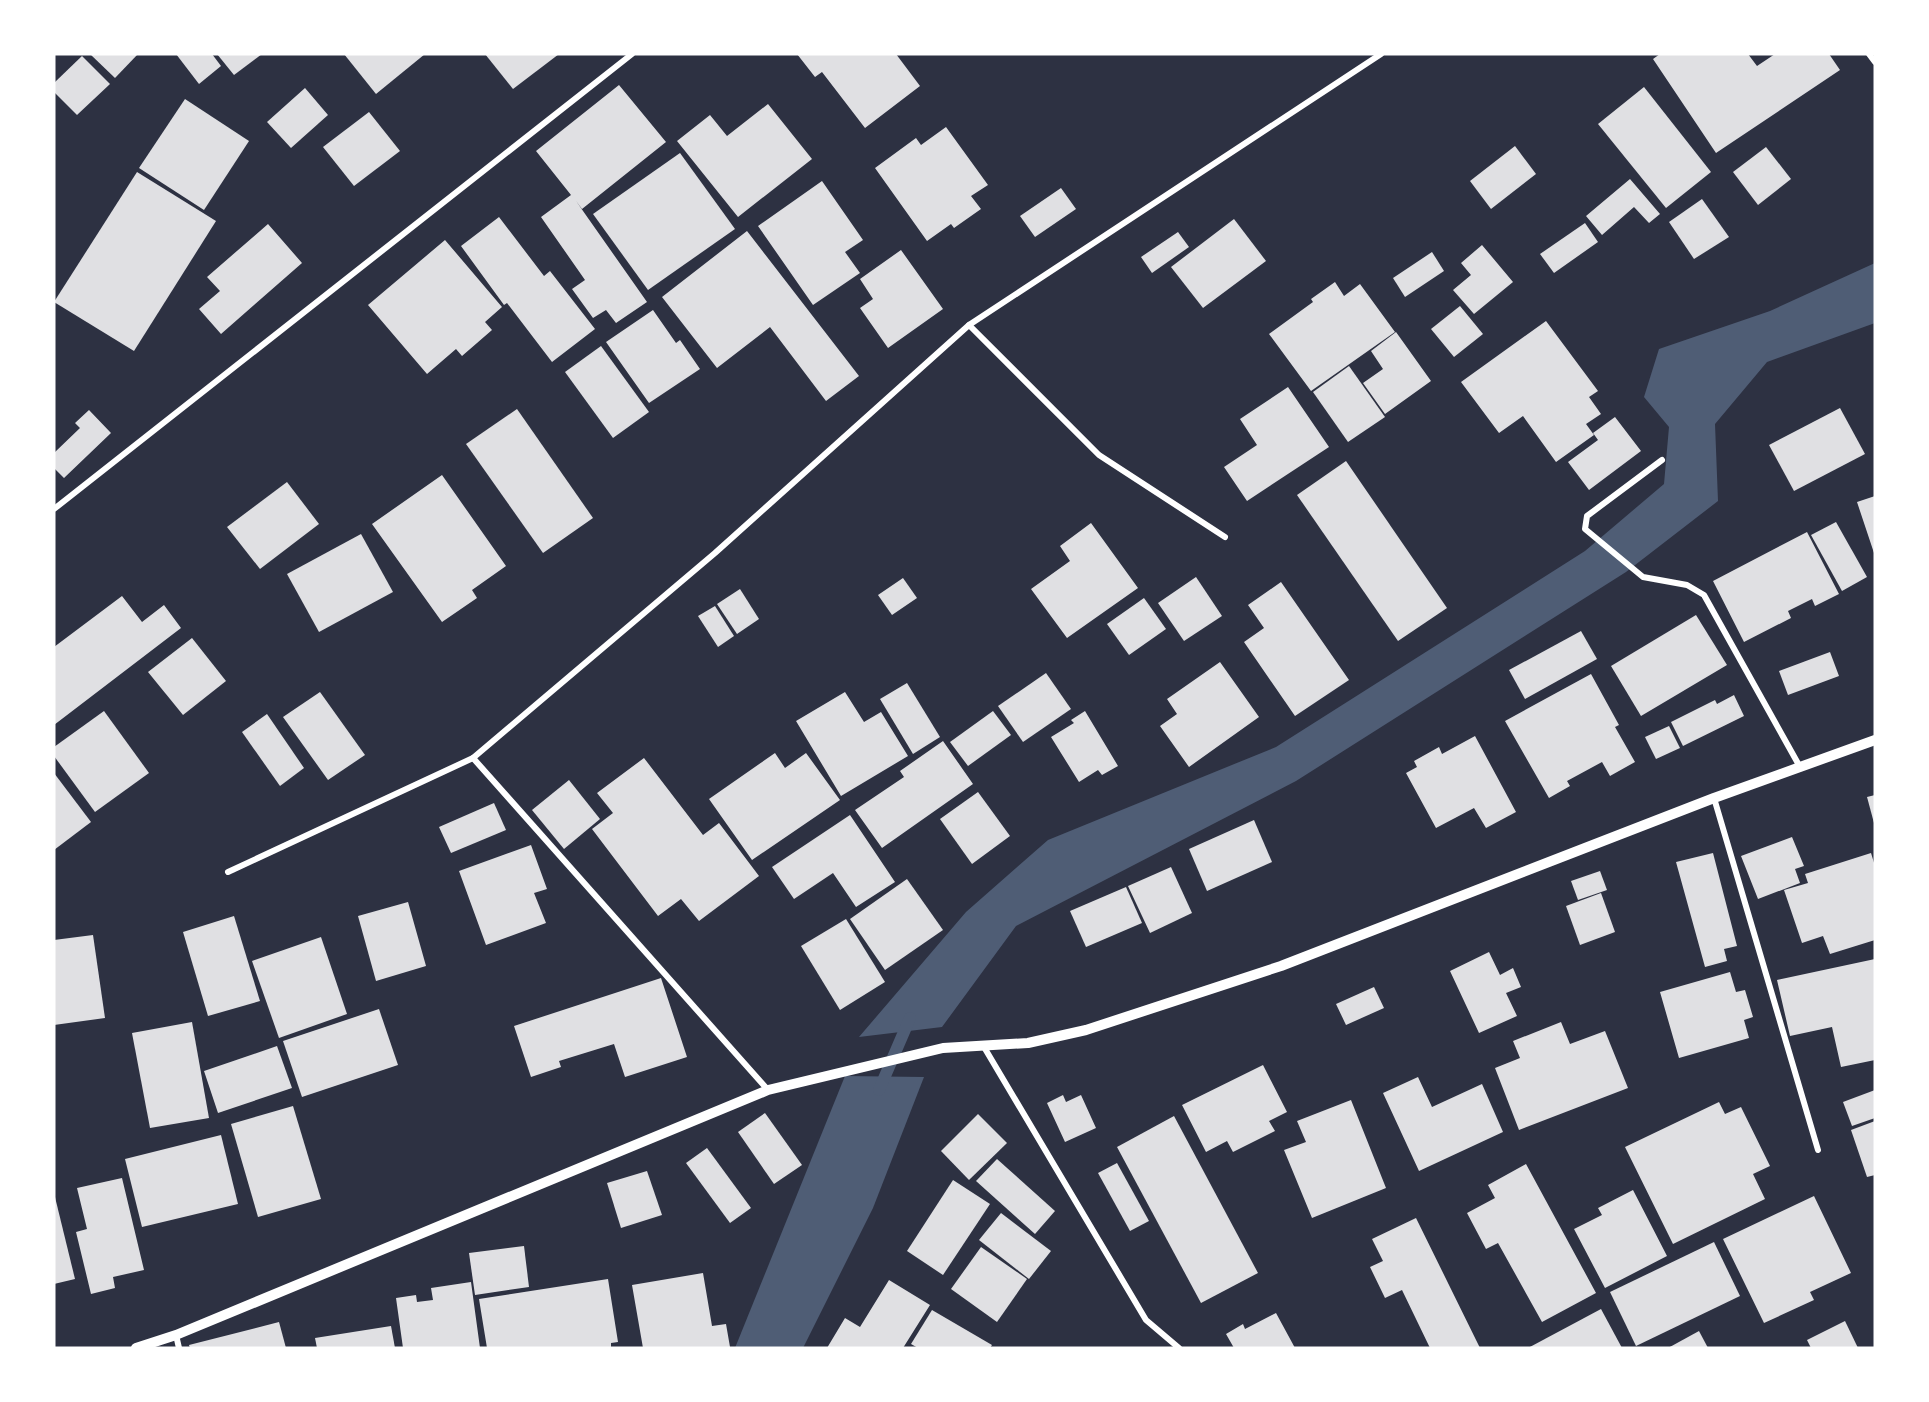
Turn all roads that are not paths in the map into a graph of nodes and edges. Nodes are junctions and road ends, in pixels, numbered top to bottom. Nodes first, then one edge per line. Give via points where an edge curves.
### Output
1 (632, 54) edge
2 (1381, 54) edge
3 (1869, 54) edge
4 (1875, 62) edge
5 (969, 325) junction
6 (1662, 460) dead end
7 (54, 509) edge
8 (1225, 537) dead end
9 (1875, 740) edge
10 (473, 758) junction
11 (1800, 767) junction
12 (1714, 798) junction
13 (228, 872) dead end
14 (984, 1047) junction
15 (768, 1090) junction
16 (1818, 1150) dead end
17 (176, 1335) junction
18 (1169, 1345) edge
19 (136, 1348) edge
20 (179, 1348) edge
21 (1179, 1348) edge

1 - 7 street
2 - 5 street
3 - 4 street
5 - 8 street via 1099,455
5 - 10 street via 715,553
6 - 11 street via 1587,516 1586,529 1643,577 1687,585 1704,595
9 - 11 street
10 - 13 street
10 - 15 street
11 - 12 street
12 - 14 street via 1281,966 1086,1030 1028,1043
12 - 16 street
14 - 15 street via 943,1048
14 - 18 street via 1146,1320
15 - 17 street
17 - 19 street
17 - 20 street
18 - 21 street

